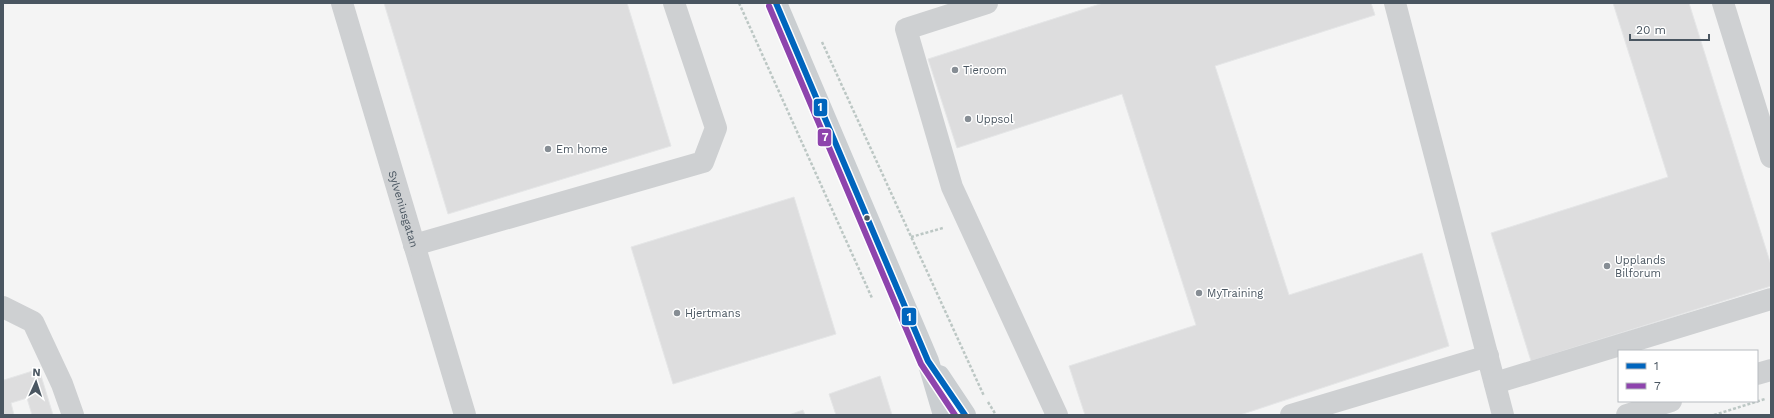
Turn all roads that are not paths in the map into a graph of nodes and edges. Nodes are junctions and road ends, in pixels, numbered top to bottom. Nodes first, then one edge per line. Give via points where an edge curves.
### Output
1 (342, 3) edge
2 (674, 3) edge
3 (776, 3) edge
4 (987, 3) edge
5 (1395, 3) edge
6 (1723, 3) edge
7 (1771, 157) edge
8 (414, 245) junction
9 (1771, 299) edge
10 (3, 307) edge
11 (1488, 356) junction
12 (928, 361) junction
13 (1771, 370) edge
14 (1758, 374) edge
15 (1494, 383) junction
16 (1668, 402) edge
17 (73, 415) edge
18 (465, 415) edge
19 (944, 415) edge
20 (965, 415) edge
21 (1057, 415) edge
22 (1291, 415) edge
23 (1503, 415) edge
24 (1627, 415) edge

1 - 8 street, Sylveniusgatan
2 - 8 street via 716,128 703,162
3 - 12 main road
4 - 21 street via 906,29 952,187
5 - 11 street
6 - 7 street
8 - 18 street, Sylveniusgatan
9 - 15 street
10 - 17 street via 33,322 62,384
11 - 15 street
11 - 22 street
12 - 19 main road
12 - 20 main road
13 - 14 street
15 - 23 street
16 - 24 street

